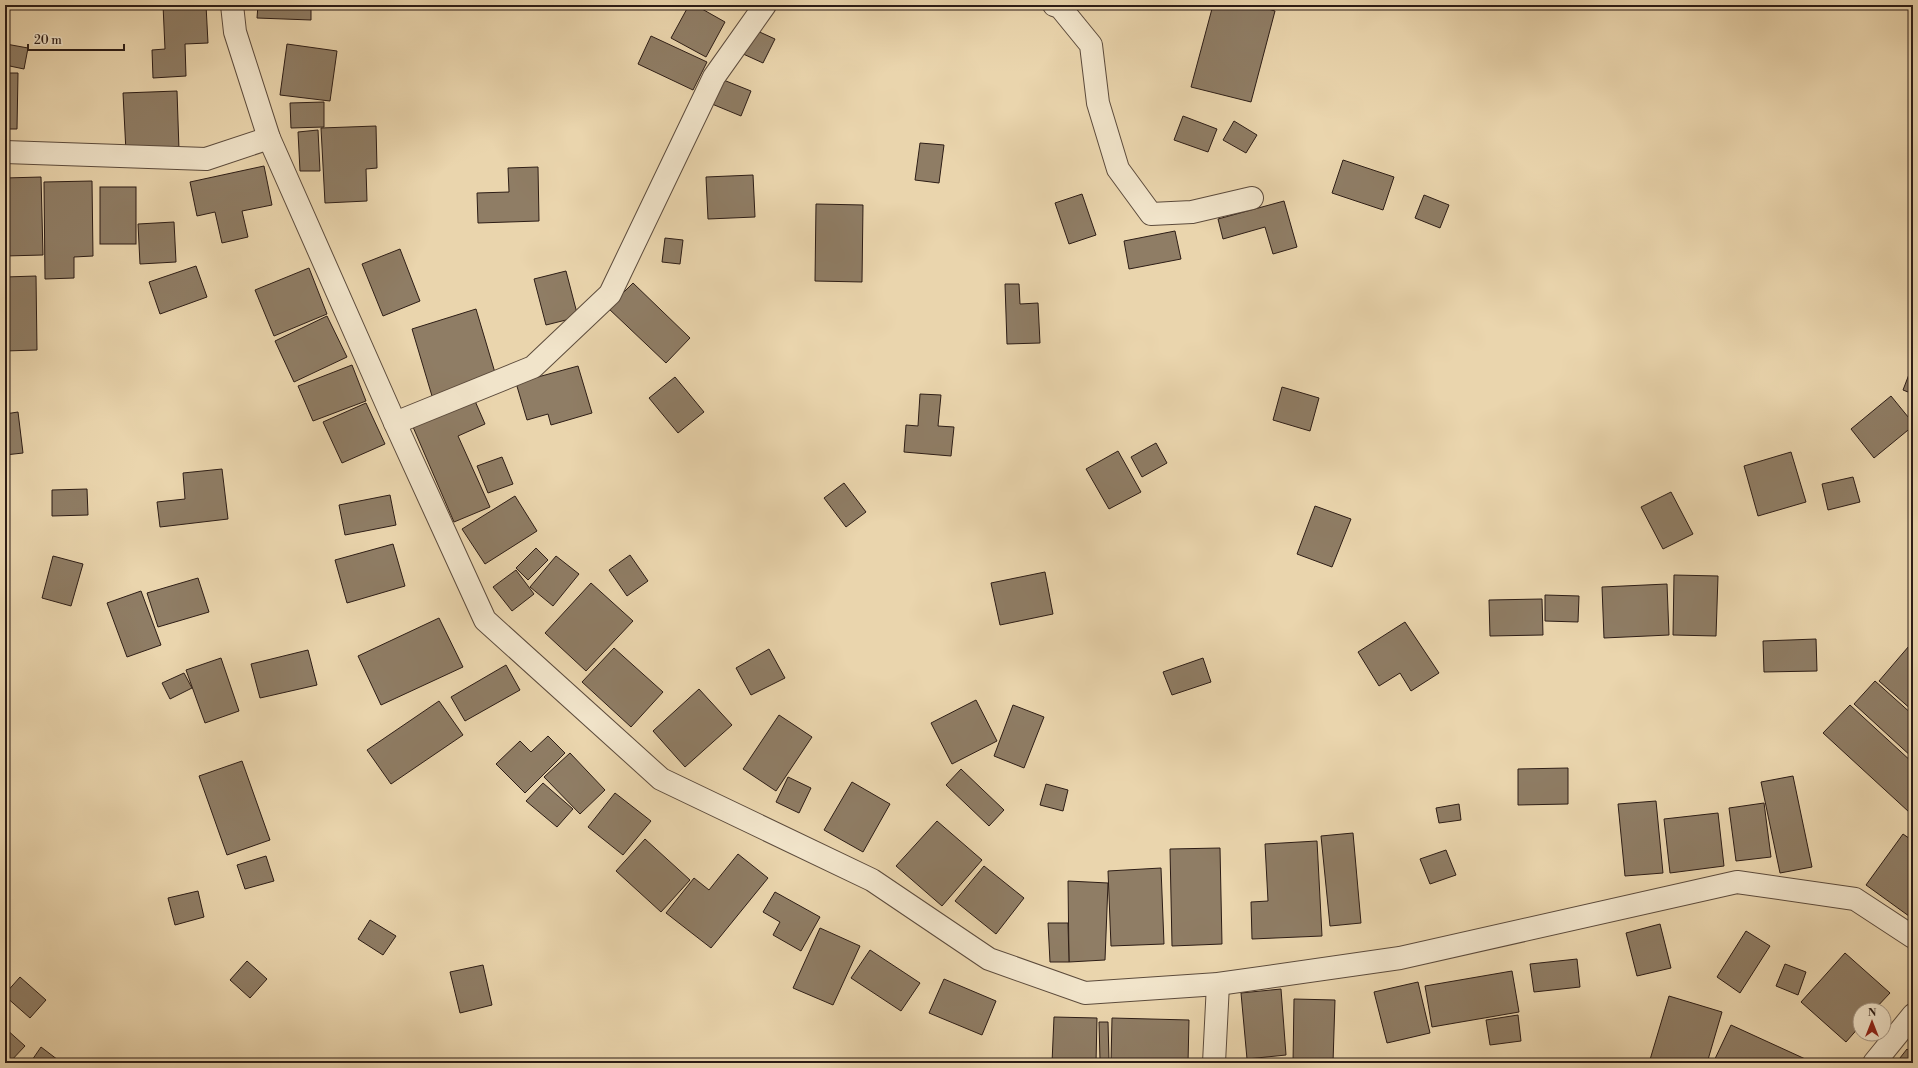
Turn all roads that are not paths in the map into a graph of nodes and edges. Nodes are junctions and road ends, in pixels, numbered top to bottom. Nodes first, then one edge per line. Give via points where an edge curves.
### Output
1 (232, 5) edge
2 (764, 5) edge
3 (1054, 5) edge
4 (269, 138) junction
5 (5, 152) edge
6 (1252, 198) dead end
7 (395, 423) junction
8 (1913, 937) edge
9 (1218, 984) junction
10 (1913, 1015) edge
11 (1214, 1063) edge
12 (1874, 1063) edge

1 - 4 street via 236,32
2 - 7 street via 714,77 610,294 533,366
3 - 6 street via 1060,7 1091,45 1098,103 1118,169 1151,214 1192,212
4 - 5 street via 206,159
4 - 7 street
7 - 9 street via 485,620 661,779 872,880 989,959 1085,993
8 - 9 street via 1855,899 1737,882 1400,958
9 - 11 street
10 - 12 street

